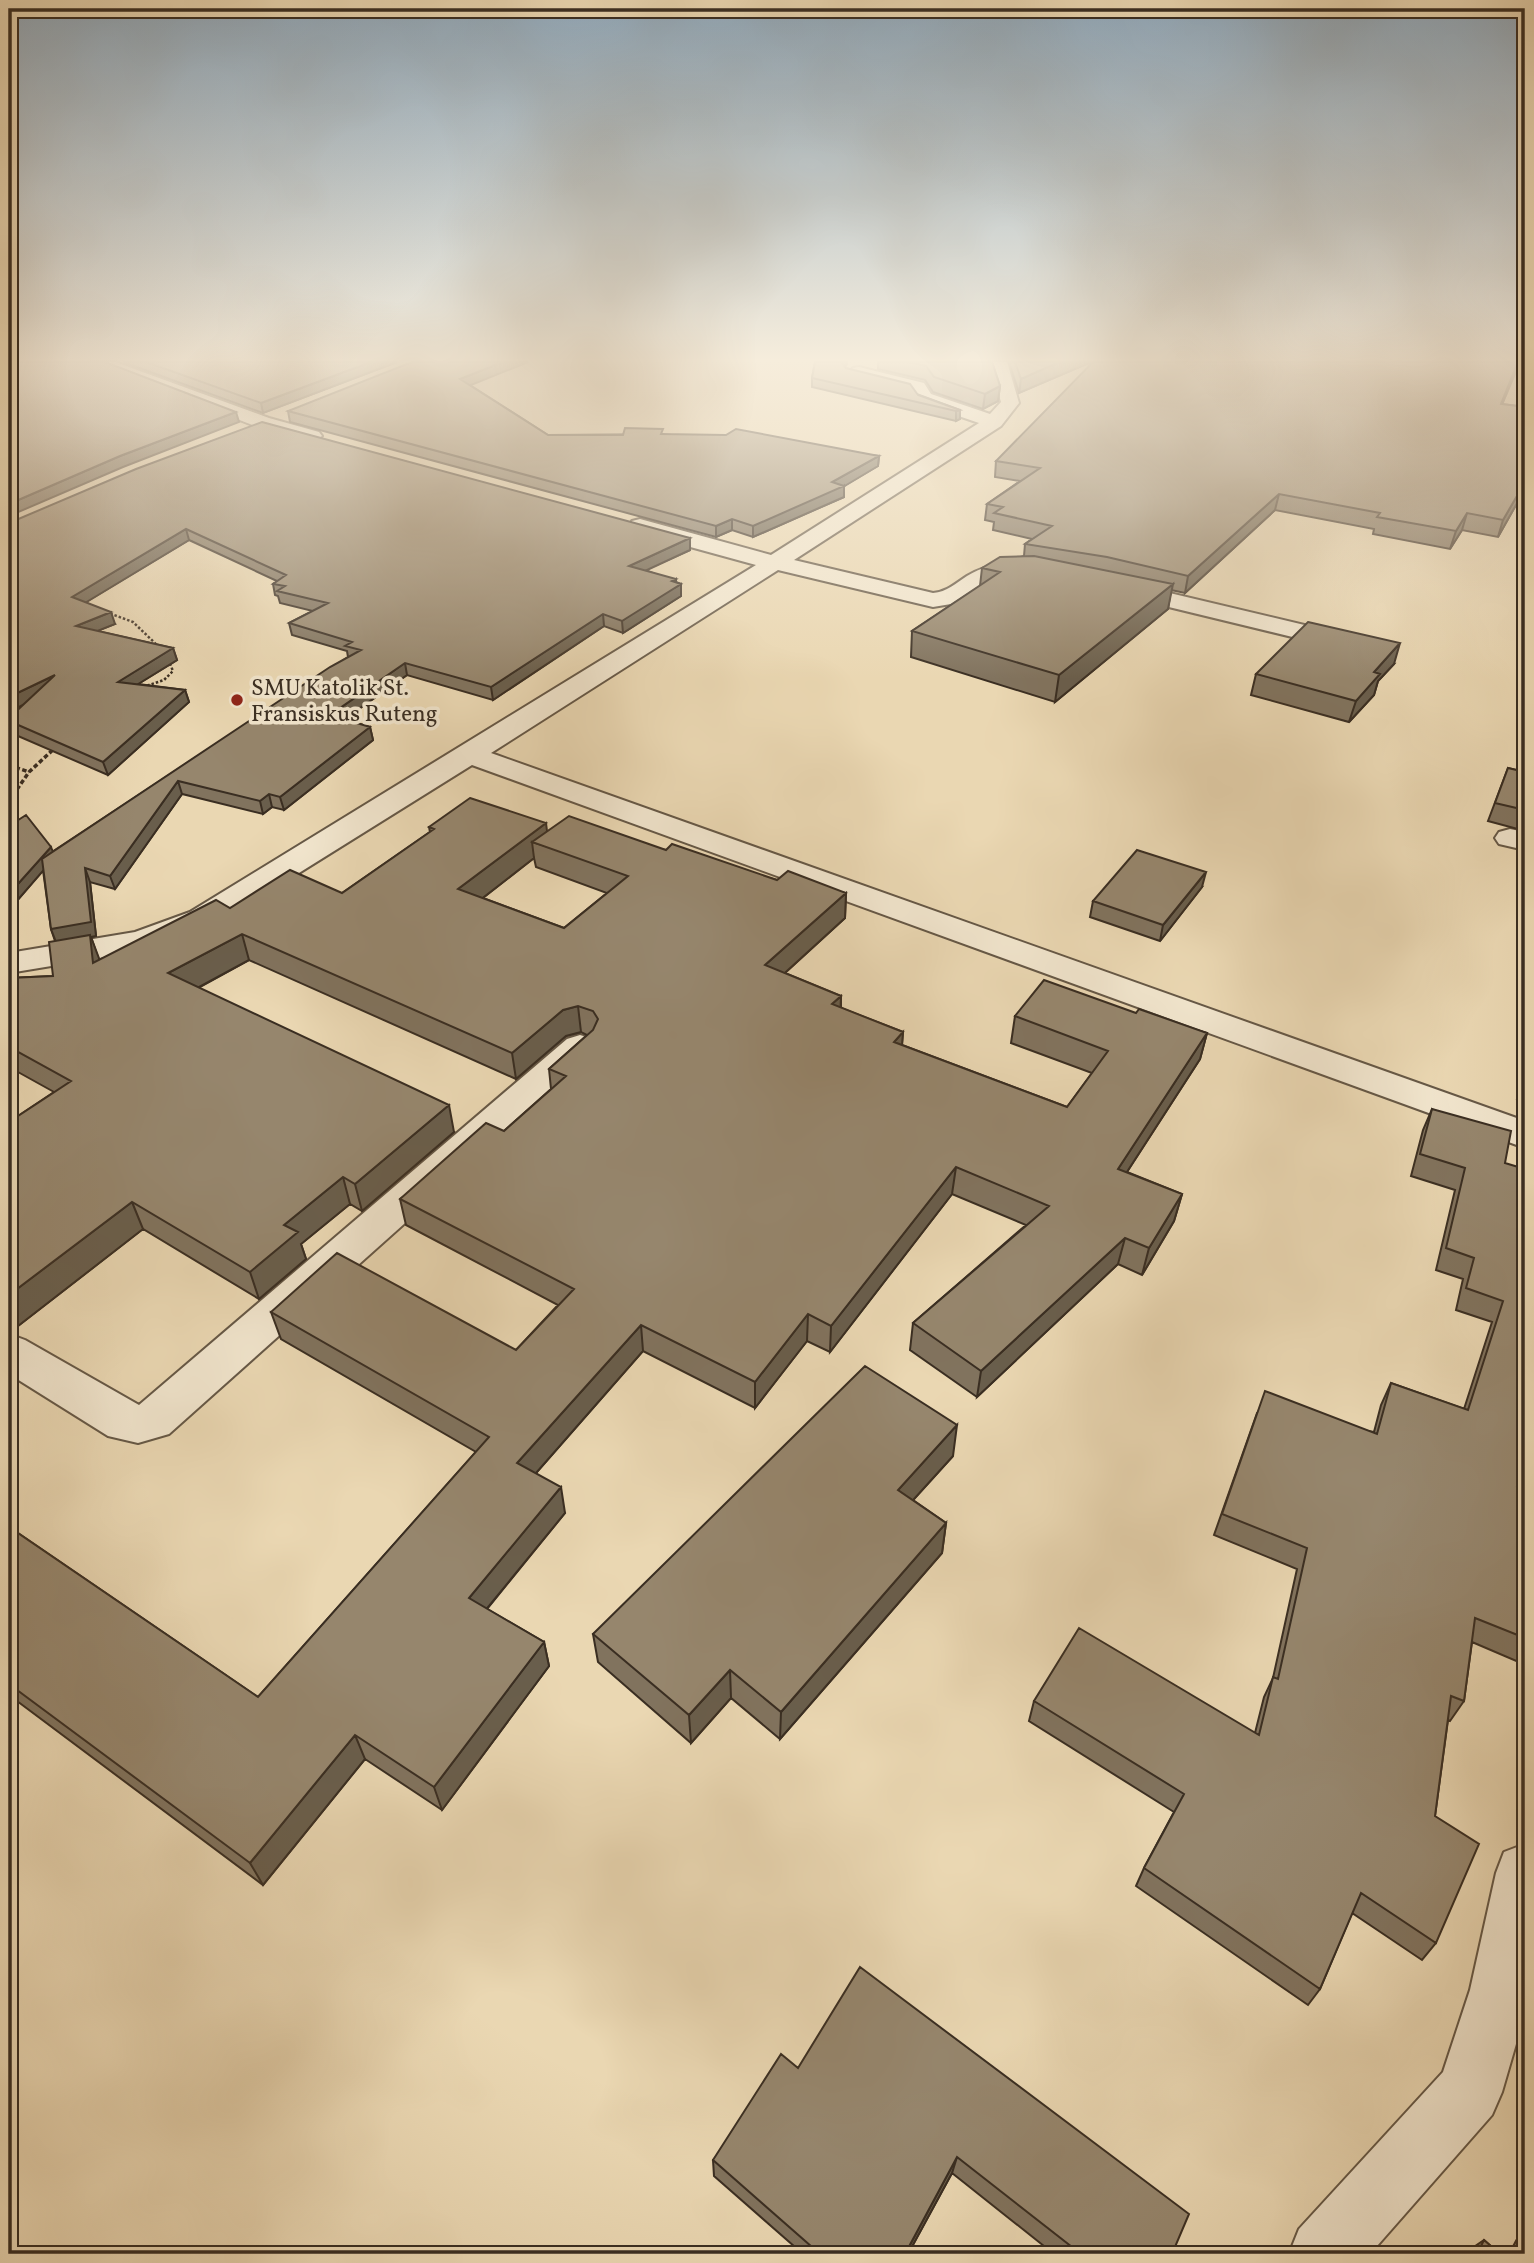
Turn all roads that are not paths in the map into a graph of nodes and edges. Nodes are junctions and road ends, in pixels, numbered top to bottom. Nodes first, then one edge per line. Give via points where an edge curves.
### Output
1 (922, 468) edge
2 (624, 522) edge
3 (772, 562) junction
4 (1054, 574) edge
5 (1091, 582) edge
6 (1360, 645) edge
7 (470, 755) junction
8 (9, 962) edge
9 (580, 1047) edge
10 (1525, 1135) edge
11 (9, 1352) edge
12 (1525, 1872) edge
13 (1324, 2254) edge

1 - 3 street
2 - 3 street
3 - 4 street via 939,600 1005,570
3 - 7 street
5 - 6 street
7 - 8 street via 202,919 142,941
7 - 10 street
9 - 11 street via 153,1420 124,1422
12 - 13 street via 1501,1990 1469,2092

